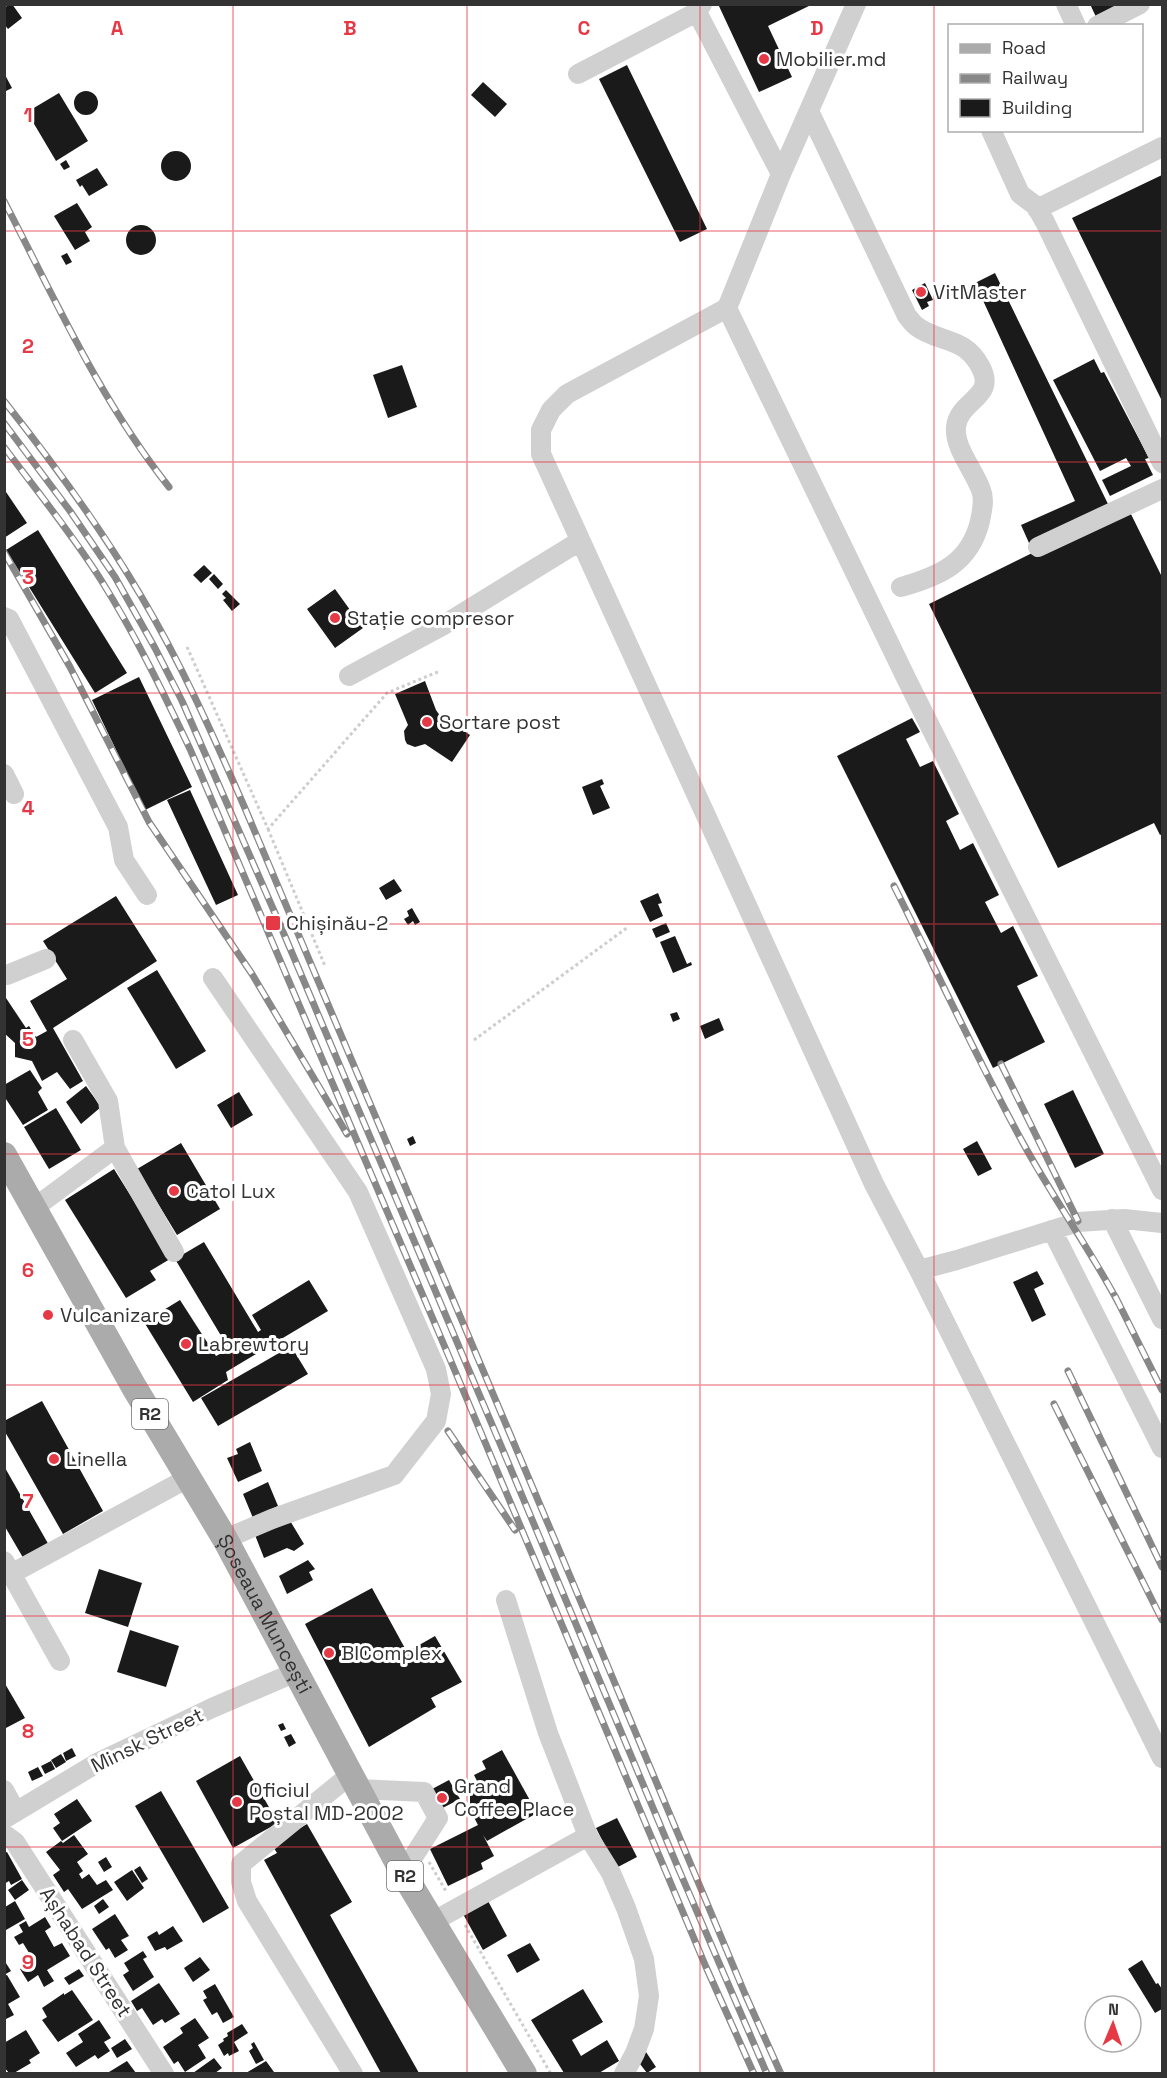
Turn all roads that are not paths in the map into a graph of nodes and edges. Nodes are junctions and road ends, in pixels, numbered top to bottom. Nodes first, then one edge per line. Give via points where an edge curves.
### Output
1 (856, 4) edge
2 (1066, 4) edge
3 (1140, 4) edge
4 (700, 8) edge
5 (1075, 24) edge
6 (1101, 24) edge
7 (578, 74) dead end
8 (809, 111) junction
9 (992, 132) edge
10 (1162, 147) edge
11 (781, 174) junction
12 (1037, 209) junction
13 (727, 308) junction
14 (1162, 463) edge
15 (1162, 489) edge
16 (580, 541) junction
17 (1038, 547) dead end
18 (901, 587) dead end
19 (4, 616) edge
20 (349, 676) dead end
21 (4, 774) edge
22 (14, 794) dead end
23 (147, 895) dead end
24 (46, 959) dead end
25 (4, 974) edge
26 (213, 978) dead end
27 (73, 1040) dead end
28 (115, 1148) junction
29 (4, 1155) edge
30 (1162, 1190) edge
31 (34, 1208) junction
32 (1112, 1219) junction
33 (1162, 1223) edge
34 (1052, 1230) junction
35 (174, 1252) dead end
36 (919, 1270) junction
37 (1162, 1319) edge
38 (1162, 1449) edge
39 (188, 1478) junction
40 (225, 1539) junction
41 (8, 1568) edge
42 (506, 1600) dead end
43 (60, 1661) dead end
44 (296, 1672) junction
45 (1162, 1758) edge
46 (354, 1782) junction
47 (4, 1790) edge
48 (10, 1815) edge
49 (4, 1834) edge
50 (588, 1836) junction
51 (403, 1873) junction
52 (432, 1923) junction
53 (164, 2073) edge
54 (353, 2073) edge
55 (524, 2073) edge
56 (624, 2073) edge

1 - 8 street
2 - 5 street
3 - 6 street
4 - 7 street
4 - 11 street
8 - 11 street
8 - 18 street via 907,316 916,327 963,346 975,357 986,380 984,391 961,412 956,425 956,437 984,499 977,531 963,557 921,581
9 - 12 street via 1020,194
10 - 12 street
11 - 13 street
12 - 14 street
13 - 16 street via 567,394 550,410 541,430 541,454
13 - 30 street via 912,691
15 - 17 street
16 - 20 street via 442,626
16 - 36 street via 874,1184
19 - 23 street via 118,827 124,860
21 - 22 street
24 - 25 street
26 - 40 street via 358,1191 436,1369 441,1394 436,1421 394,1475
27 - 28 street via 108,1101
28 - 31 street
28 - 35 street
29 - 31 main road, Șoseaua Muncești / R2
31 - 39 main road, Șoseaua Muncești / R2
32 - 33 street
32 - 34 street via 1078,1222
32 - 37 street
34 - 36 street
34 - 38 street
36 - 45 street
39 - 40 main road, Șoseaua Muncești / R2
39 - 41 street
40 - 44 main road, Șoseaua Muncești / R2
41 - 43 street
42 - 50 street via 548,1733
44 - 46 main road, Șoseaua Muncești / R2
44 - 48 street, Minsk Street via 97,1763
46 - 51 main road, Șoseaua Muncești / R2
46 - 51 street via 424,1792 438,1818
46 - 54 street via 242,1864 241,1882 247,1901
47 - 48 street
49 - 53 street, Așhabad Street via 15,1842
50 - 52 street
50 - 56 street via 611,1873 644,1959 649,1996 645,2029
51 - 52 main road, Șoseaua Muncești / R2
52 - 55 main road, Șoseaua Muncești / R2

